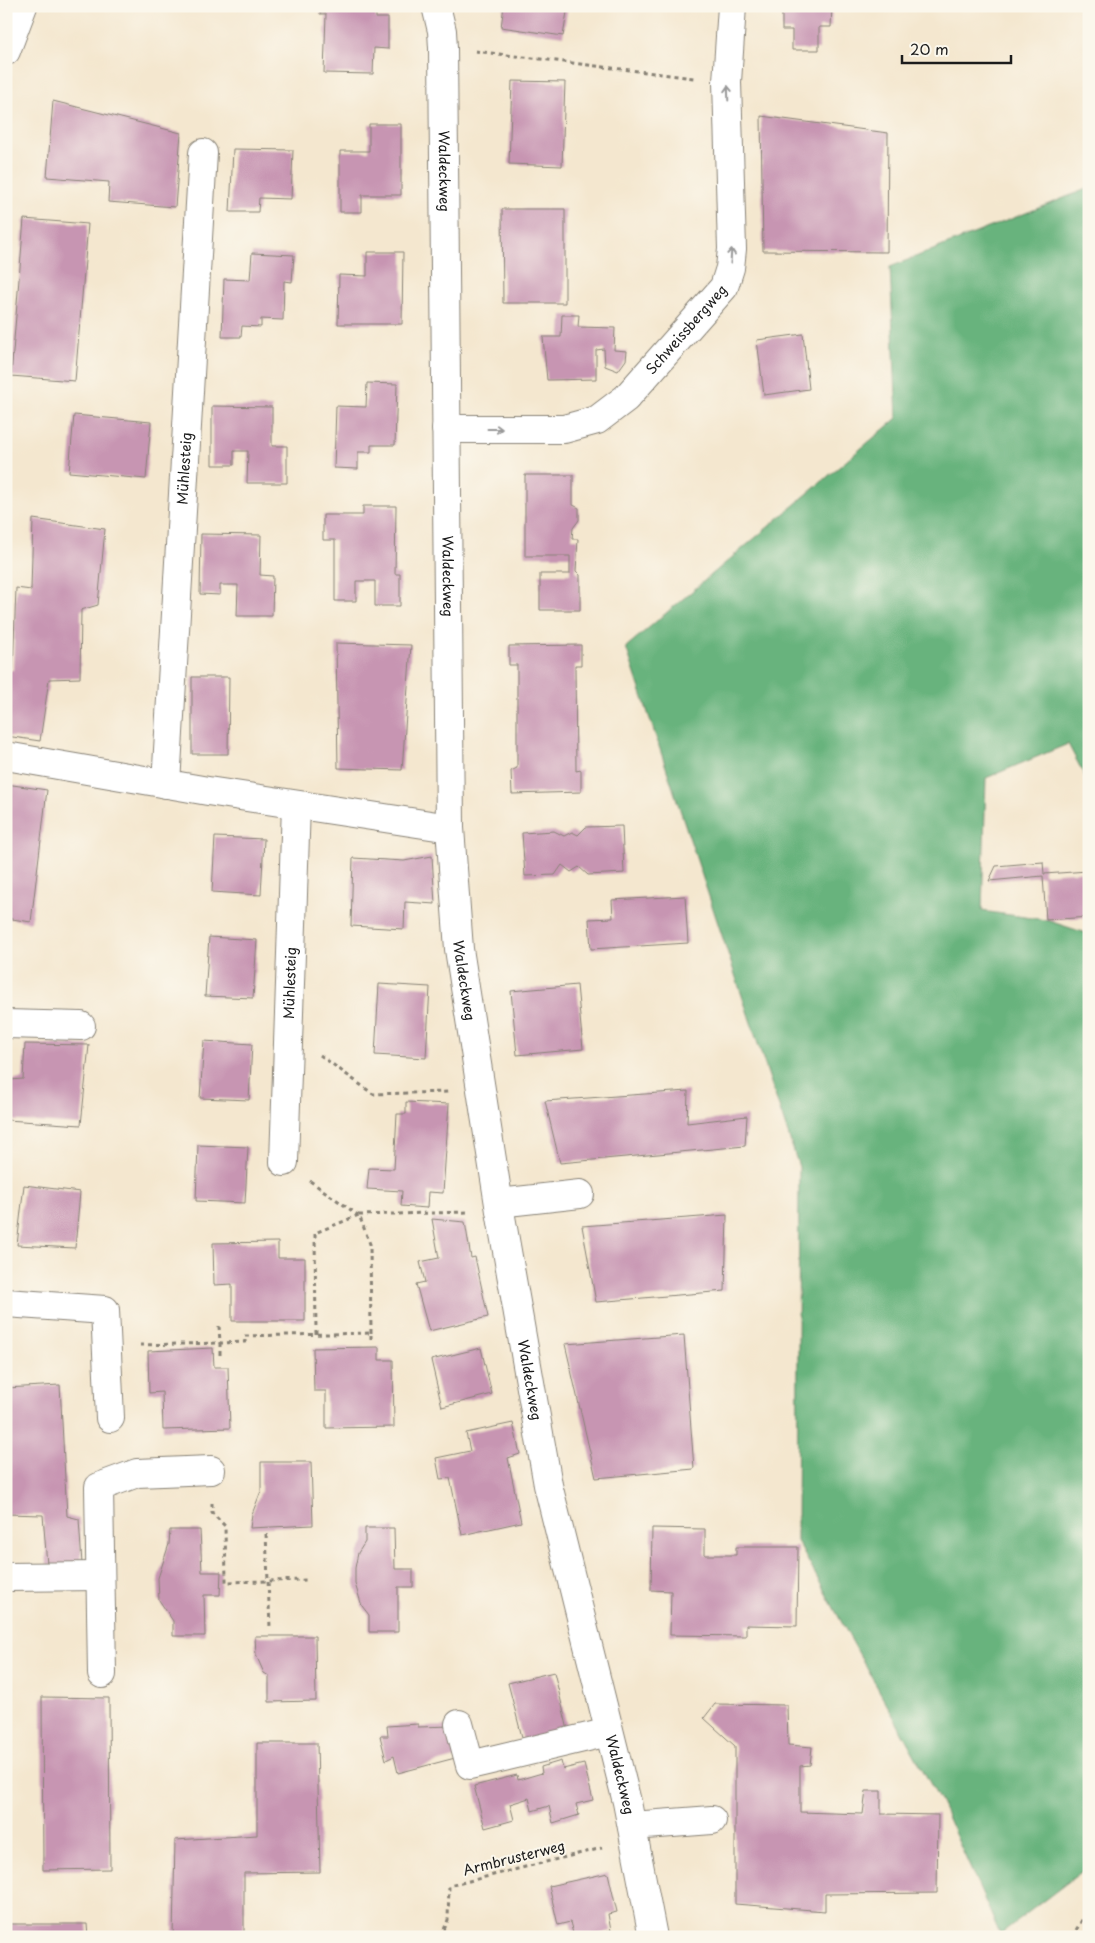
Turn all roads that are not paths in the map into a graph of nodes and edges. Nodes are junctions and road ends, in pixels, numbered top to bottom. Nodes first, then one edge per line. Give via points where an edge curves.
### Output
1 (23, 6) edge
2 (436, 6) edge
3 (732, 6) edge
4 (6, 50) edge
5 (203, 153) dead end
6 (446, 429) junction
7 (6, 756) edge
8 (166, 784) junction
9 (296, 805) junction
10 (450, 828) junction
11 (6, 1024) edge
12 (81, 1026) dead end
13 (284, 1162) road end
14 (580, 1194) dead end
15 (499, 1207) junction
16 (6, 1304) edge
17 (110, 1418) dead end
18 (211, 1470) road end
19 (100, 1576) junction
20 (6, 1577) edge
21 (102, 1674) dead end
22 (459, 1724) dead end
23 (609, 1732) junction
24 (712, 1820) dead end
25 (633, 1833) junction
26 (653, 1937) edge

1 - 4 street
2 - 6 street, Waldeckweg via 442,31
6 -> 3 street, Schweissbergweg via 564,429 597,420 626,398 724,287 732,249 727,82
5 - 8 street, Mühlesteig
6 - 10 street, Waldeckweg
7 - 8 street
8 - 9 street
9 - 10 street
9 - 13 street, Mühlesteig
10 - 15 street, Waldeckweg via 460,949
11 - 12 street
14 - 15 street
15 - 23 street, Waldeckweg via 548,1485
16 - 17 street via 105,1310
18 - 19 street via 137,1473 99,1487
19 - 20 street
19 - 21 street
22 - 23 street via 470,1765
23 - 25 street, Waldeckweg
24 - 25 street
25 - 26 street, Waldeckweg

